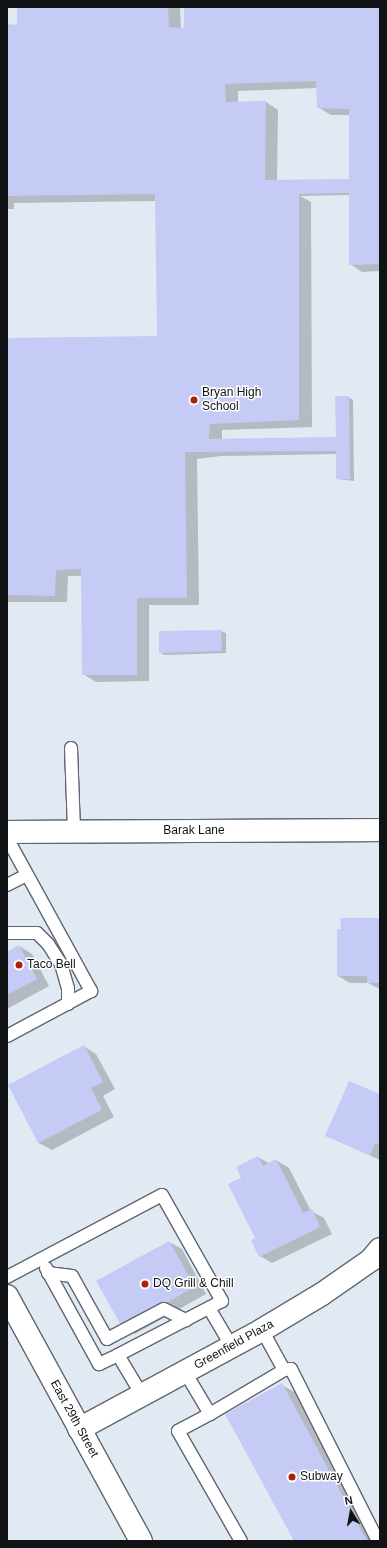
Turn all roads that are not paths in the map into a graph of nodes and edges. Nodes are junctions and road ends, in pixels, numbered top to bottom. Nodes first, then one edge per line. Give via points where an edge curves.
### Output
1 (71, 748) dead end
2 (380, 830) edge
3 (74, 831) junction
4 (7, 832) edge
5 (7, 838) edge
6 (27, 875) junction
7 (7, 885) edge
8 (7, 933) edge
9 (68, 1004) junction
10 (7, 1036) edge
11 (380, 1249) edge
12 (41, 1260) junction
13 (48, 1273) junction
14 (7, 1277) edge
15 (7, 1296) edge
16 (209, 1308) junction
17 (186, 1320) junction
18 (262, 1330) junction
19 (232, 1347) junction
20 (118, 1355) junction
21 (284, 1370) junction
22 (185, 1372) junction
23 (142, 1395) junction
24 (210, 1414) junction
25 (79, 1429) junction
26 (141, 1541) edge
27 (241, 1541) edge
28 (378, 1541) edge

1 - 3 lane
2 - 3 street, Barak Lane
3 - 4 street, Barak Lane
5 - 6 lane
6 - 7 lane
6 - 9 lane via 91,991
8 - 9 lane via 37,933 48,944 62,964 68,988
9 - 10 lane
11 - 18 street, Greenfield Plaza via 371,1260 322,1294
12 - 13 lane
12 - 14 lane
12 - 16 lane via 162,1195 222,1301
13 - 17 lane via 72,1276 107,1339 164,1309
13 - 20 lane via 99,1364
15 - 25 street, East 29th Street
16 - 17 lane
16 - 19 lane
17 - 20 lane
18 - 19 street, Greenfield Plaza
18 - 21 lane
19 - 22 street, Greenfield Plaza
20 - 23 lane
21 - 24 lane
21 - 28 lane via 291,1369
22 - 23 street, Greenfield Plaza
22 - 24 lane
23 - 25 street, Greenfield Plaza
24 - 27 lane via 178,1430
25 - 26 street, East 29th Street

